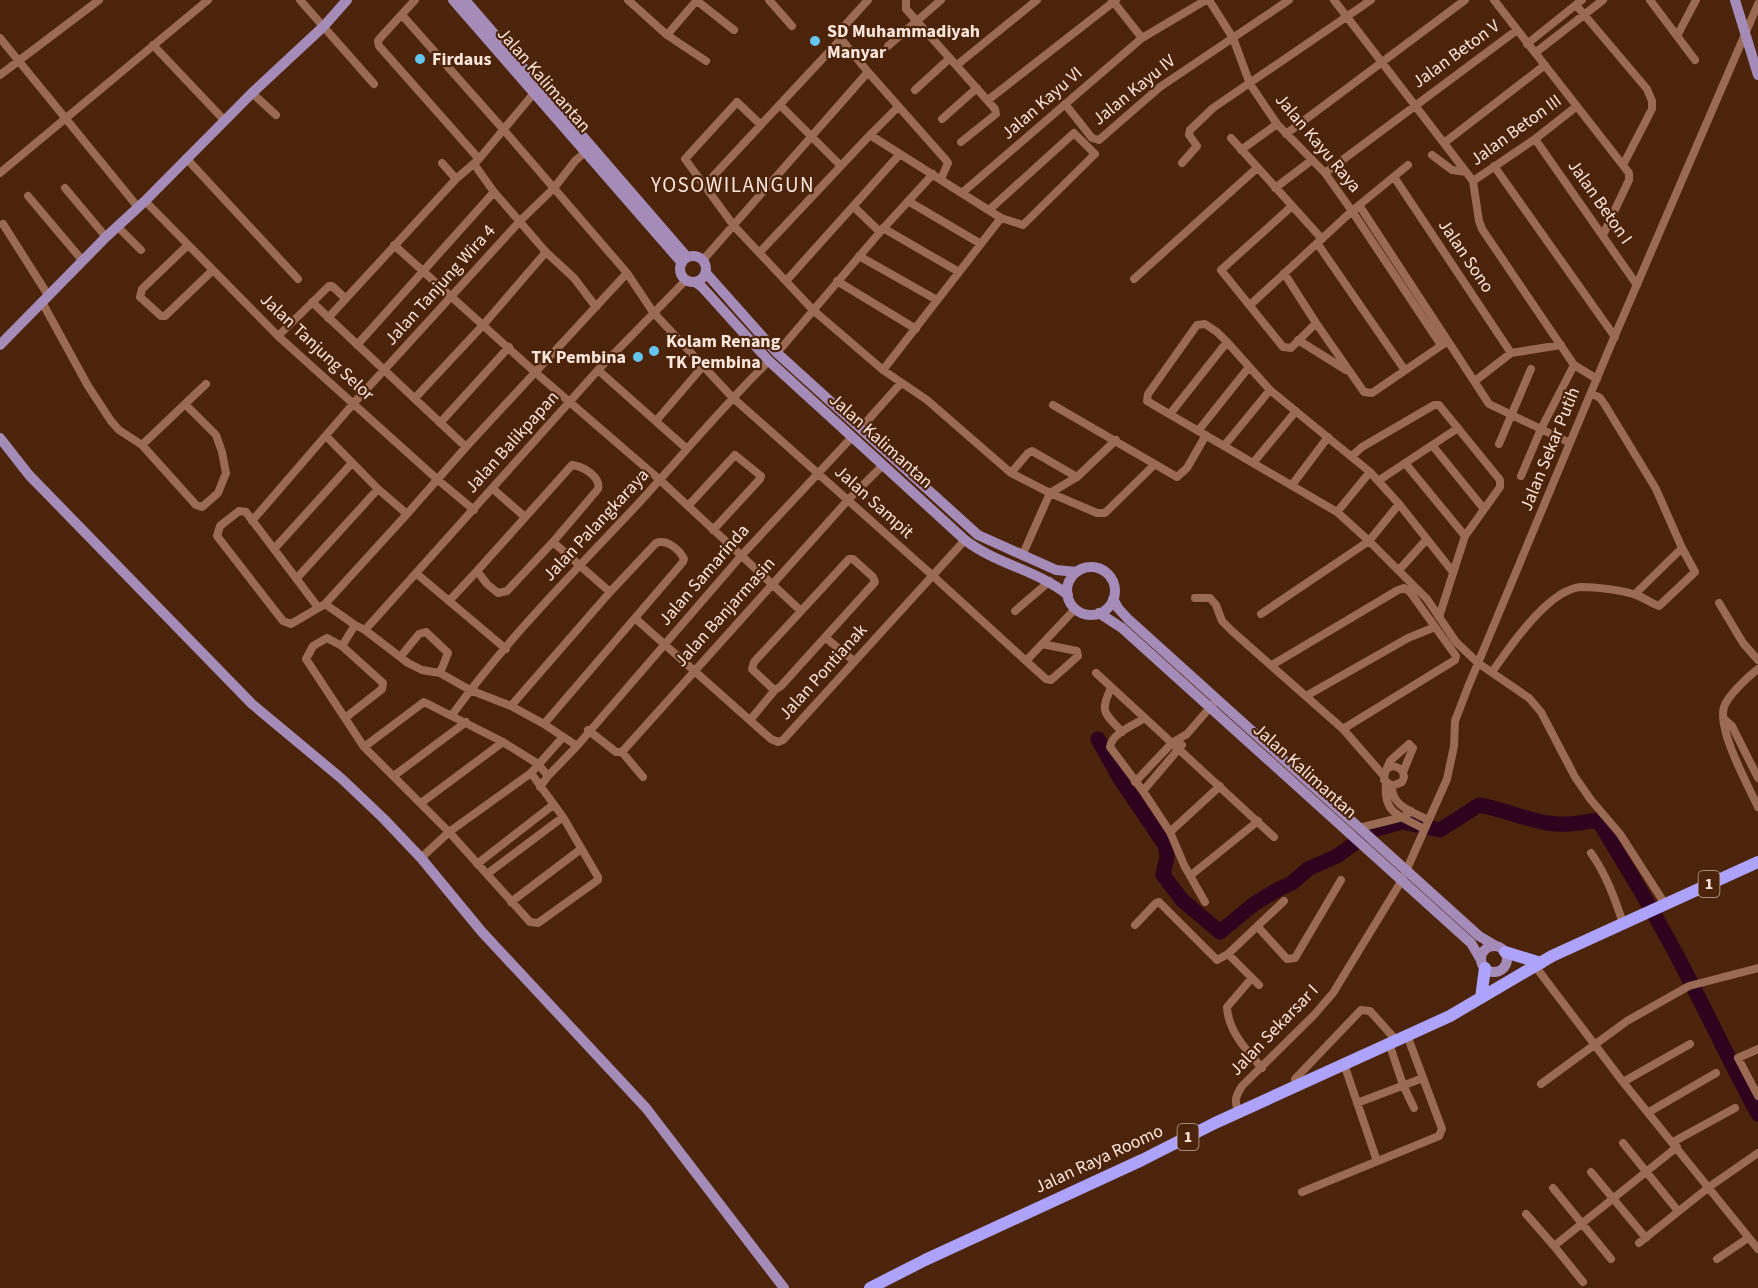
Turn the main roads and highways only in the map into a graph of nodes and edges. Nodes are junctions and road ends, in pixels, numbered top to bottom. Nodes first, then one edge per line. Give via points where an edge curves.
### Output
1 (347, 0) edge
2 (453, 0) edge
3 (465, 0) edge
4 (1736, 0) edge
5 (498, 44) junction
6 (1758, 75) edge
7 (588, 149) junction
8 (684, 260) junction
9 (706, 273) junction
10 (690, 281) junction
11 (0, 345) edge
12 (773, 357) junction
13 (856, 433) junction
14 (0, 438) edge
15 (936, 498) junction
16 (929, 507) junction
17 (1077, 572) junction
18 (1068, 595) junction
19 (1113, 598) junction
20 (1099, 614) junction
21 (1214, 703) junction
22 (1758, 862) edge
23 (1404, 875) junction
24 (1503, 953) junction
25 (1538, 964) junction
26 (1486, 967) junction
27 (1517, 977) junction
28 (1504, 984) junction
29 (1481, 998) junction
30 (784, 1288) edge
31 (870, 1288) edge

1 - 11 main road
2 - 5 main road, Jalan Kalimantan
3 - 5 main road, Jalan Kalimantan
4 - 6 main road
5 - 7 main road, Jalan Kalimantan
5 - 7 main road, Jalan Kalimantan via 534,93
7 - 8 main road, Jalan Kalimantan
8 - 9 main road via 696,256 704,260
8 - 10 main road via 681,272
9 - 10 main road via 699,280
9 - 12 main road, Jalan Kalimantan
10 - 12 main road, Jalan Kalimantan via 702,287
12 - 13 main road, Jalan Kalimantan
13 - 15 main road, Jalan Kalimantan
13 - 16 main road, Jalan Kalimantan via 883,465
14 - 30 main road via 29,475 252,704 342,779 420,858 482,932 646,1108
15 - 16 main road
15 - 17 main road, Jalan Kalimantan via 978,535 1056,570
16 - 18 main road, Jalan Kalimantan via 979,550 1050,581
17 - 18 main road via 1071,578
17 - 19 main road via 1091,567 1105,572 1114,584
18 - 20 main road via 1075,609
19 - 20 main road
19 - 21 main road, Jalan Kalimantan via 1128,619
20 - 21 main road, Jalan Kalimantan via 1115,622
21 - 23 main road, Jalan Kalimantan
22 - 25 highway, 1
23 - 24 main road, Jalan Kalimantan
23 - 26 main road, Jalan Kalimantan via 1471,943
24 - 25 highway
24 - 26 main road via 1501,970
24 - 26 main road via 1484,951
24 - 27 main road, Jalan Kalimantan
25 - 27 highway, 1
26 - 28 main road, Jalan Kalimantan
26 - 29 highway
27 - 28 highway, 1
28 - 29 highway, Jalan Raya Roomo / 1
29 - 31 highway, Jalan Raya Roomo / 1 via 1450,1017

